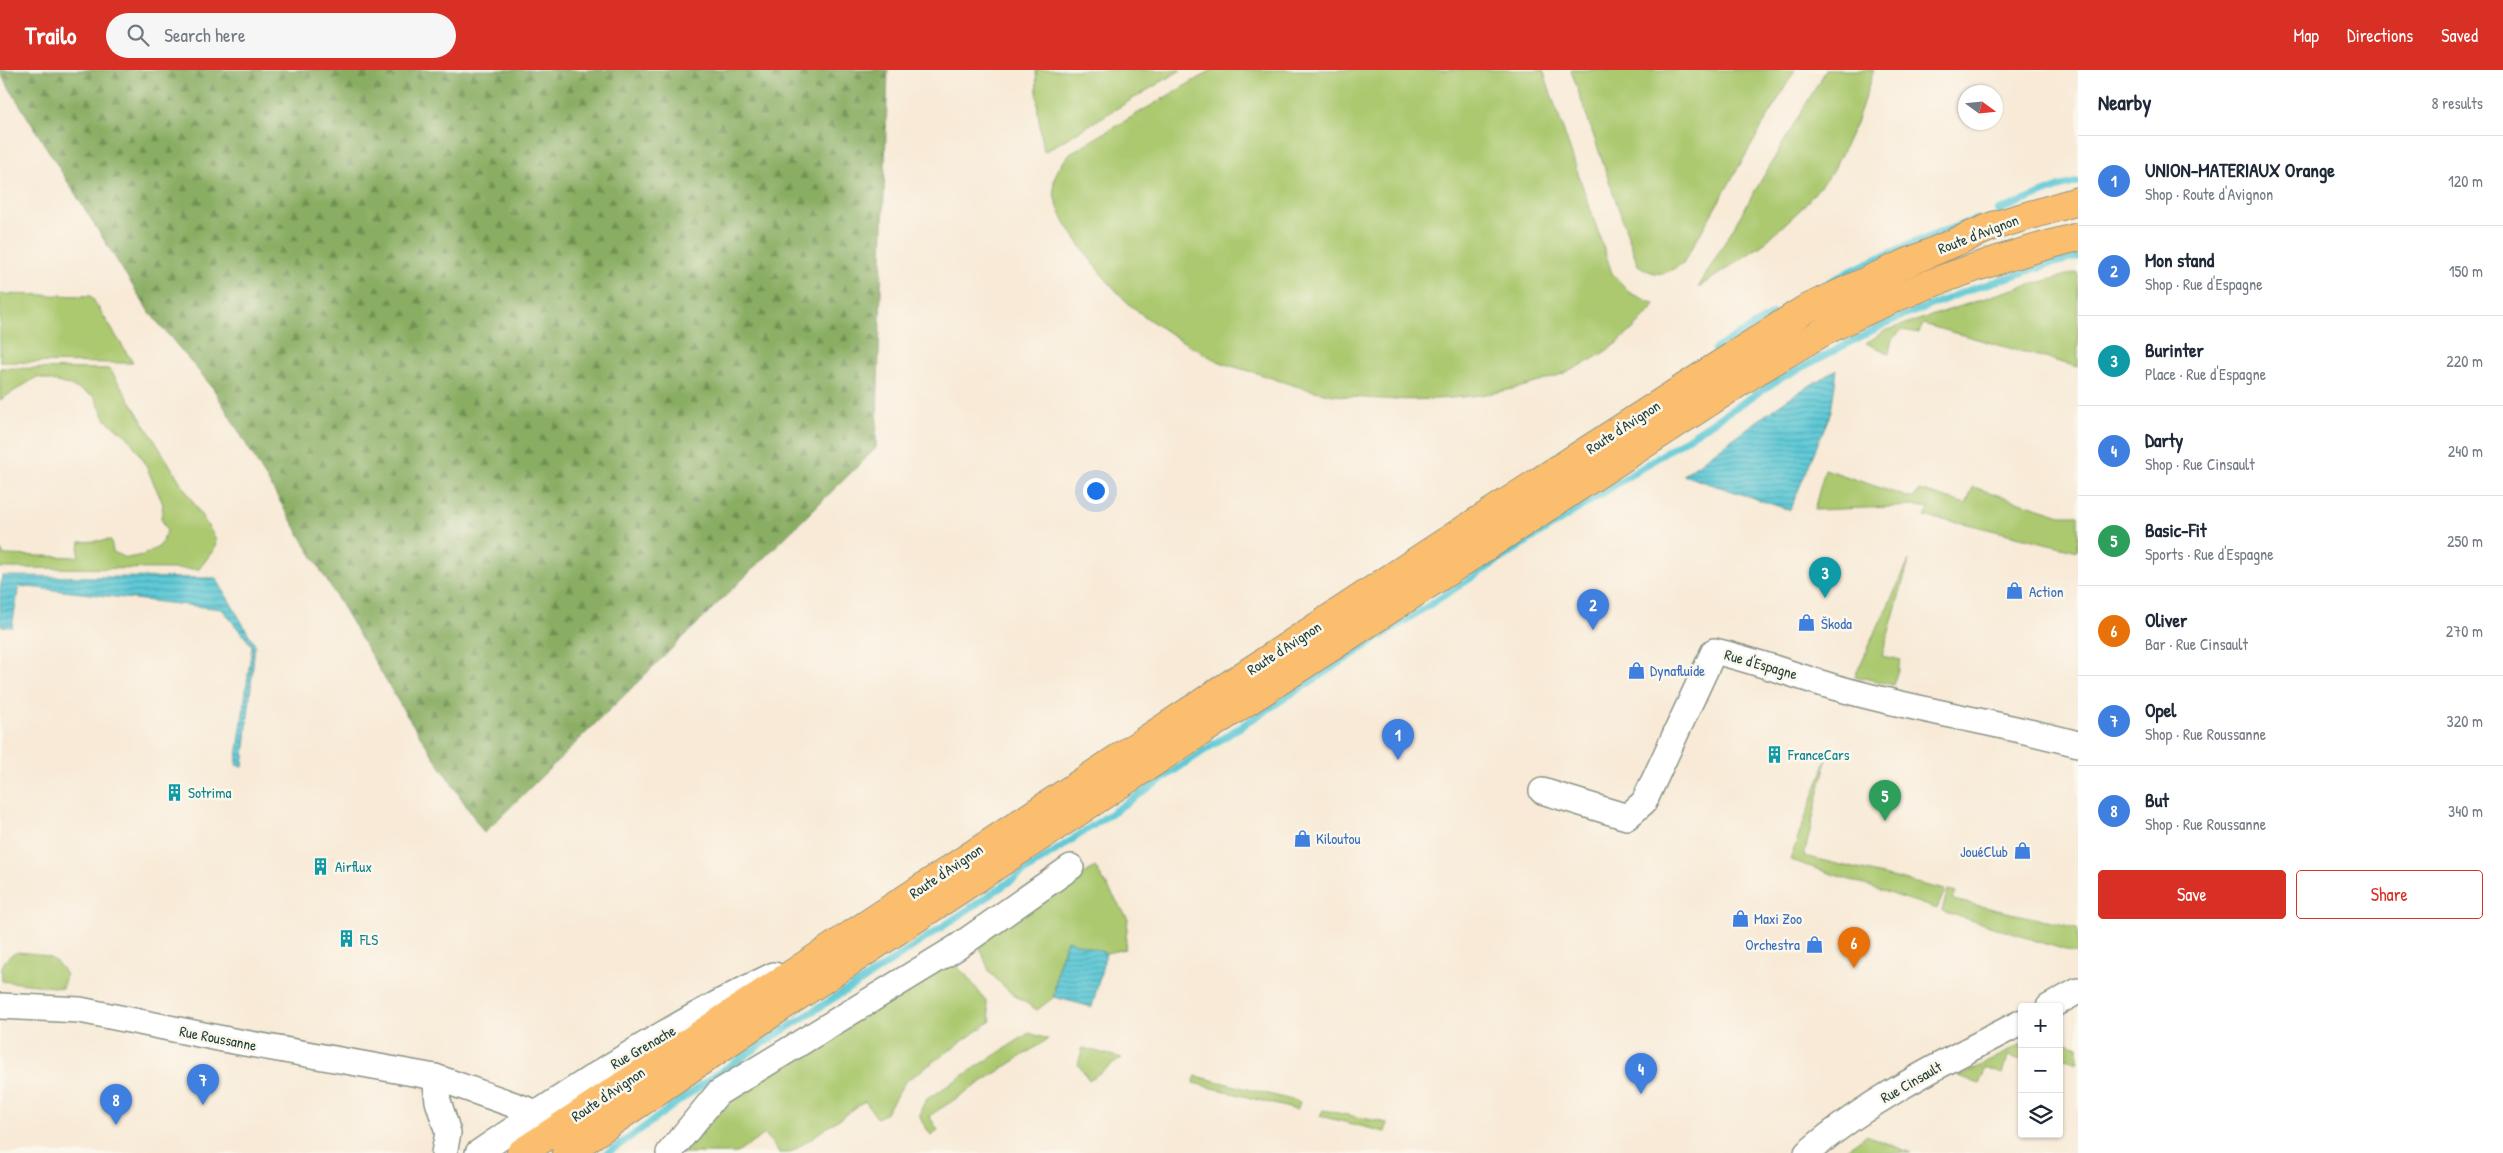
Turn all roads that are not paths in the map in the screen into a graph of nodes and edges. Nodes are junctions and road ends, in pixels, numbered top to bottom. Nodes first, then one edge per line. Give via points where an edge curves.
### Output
1 (2078, 201) edge
2 (2078, 237) edge
3 (2078, 744) edge
4 (1542, 791) dead end
5 (1071, 867) dead end
6 (817, 955) junction
7 (2078, 990) edge
8 (2056, 1003) edge
9 (0, 1006) edge
10 (2018, 1024) edge
11 (436, 1077) junction
12 (538, 1113) junction
13 (444, 1153) edge
14 (478, 1153) edge
15 (521, 1153) edge
16 (566, 1153) edge
17 (669, 1153) edge
18 (1807, 1153) edge

1 - 6 main road, Route d'Avignon via 1993,226 1804,310
2 - 16 main road, Route d'Avignon via 2036,248 1904,294 1830,329 1757,371 1111,790
3 - 4 street, Rue d'Espagne via 1840,689 1763,663 1714,651 1644,802 1628,817
5 - 17 street via 956,948 718,1093
6 - 12 street, Rue Grenache via 744,989 613,1064
6 - 15 main road, Route d'Avignon
7 - 8 street
9 - 11 street, Rue Roussanne via 80,1010
10 - 18 street, Rue Cinsault via 1893,1092 1838,1126
11 - 12 street, Rue Roussanne
11 - 13 street via 438,1101 448,1133
12 - 14 street, Rue Grenache

